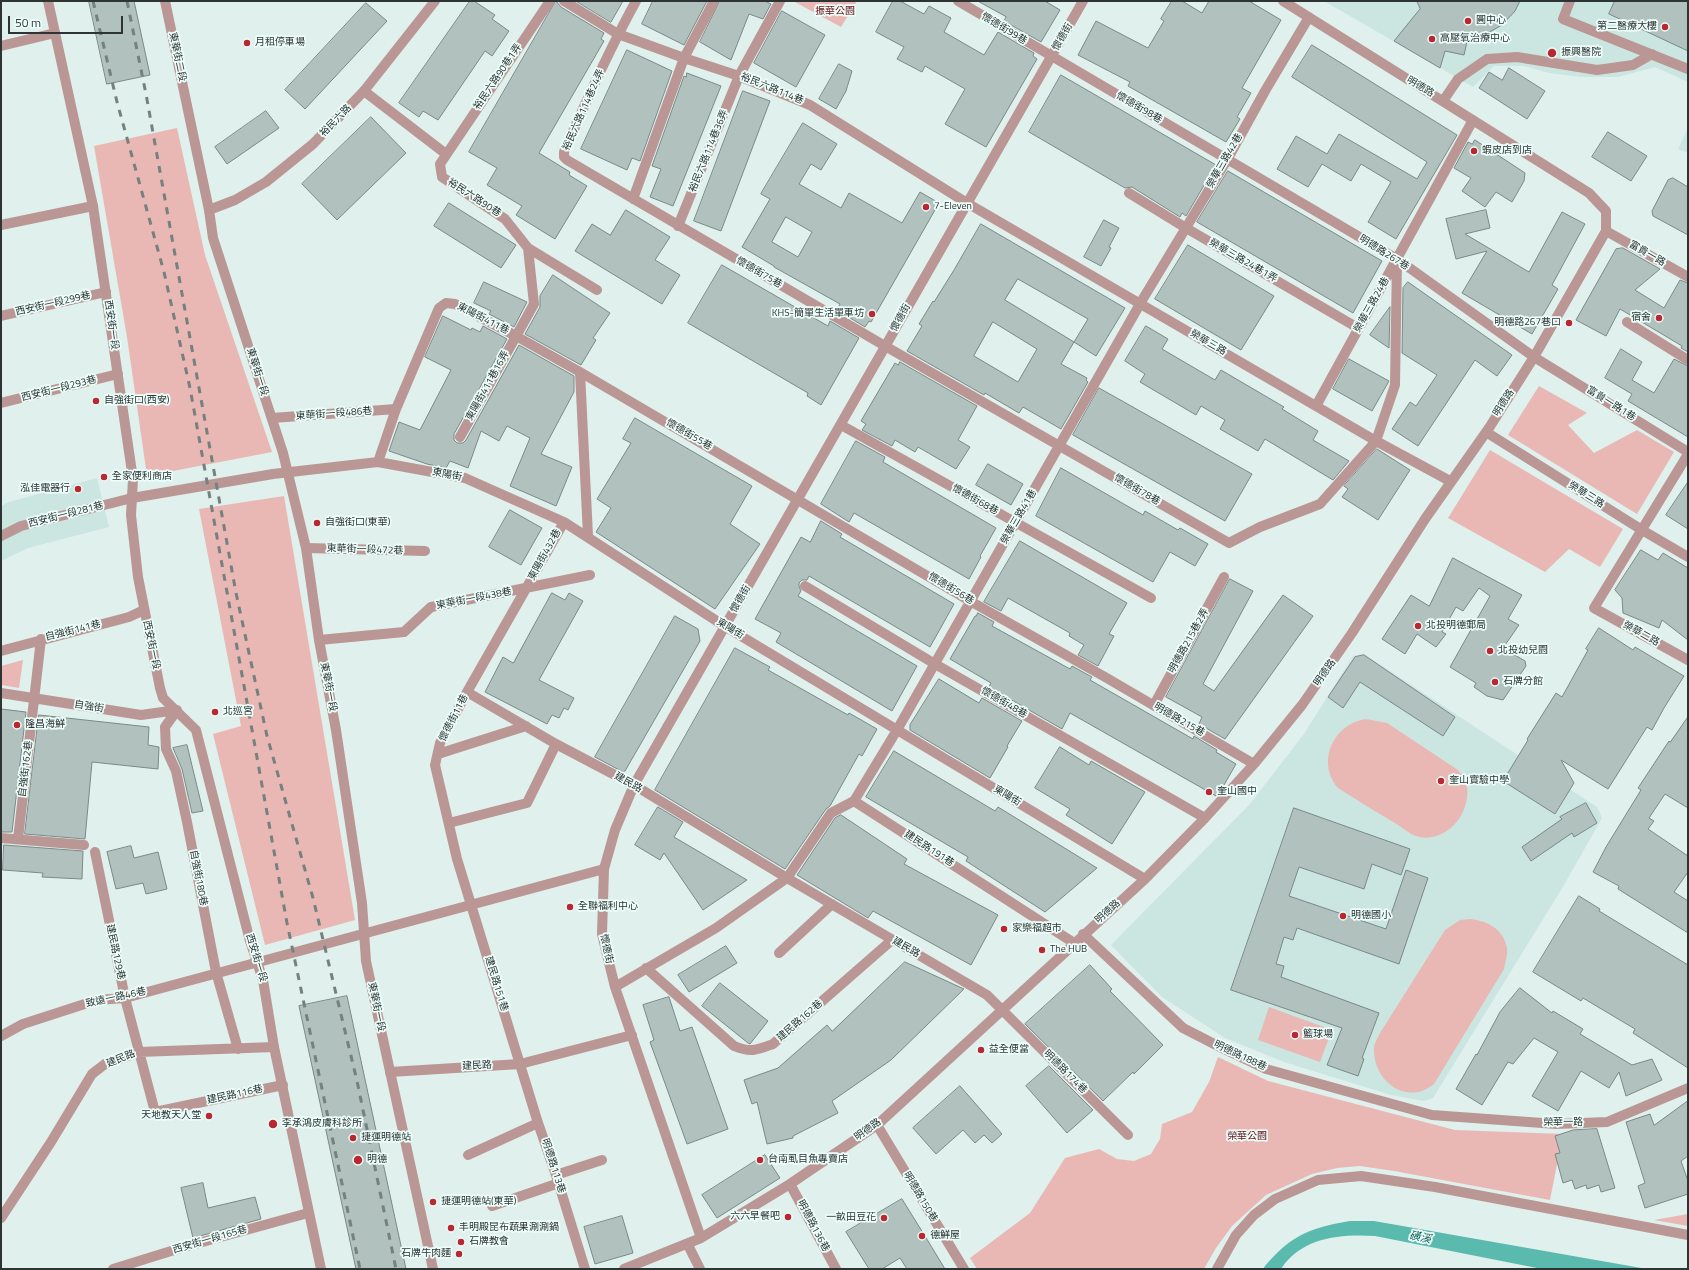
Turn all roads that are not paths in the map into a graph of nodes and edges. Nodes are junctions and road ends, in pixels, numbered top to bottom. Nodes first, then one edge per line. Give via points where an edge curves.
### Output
1 (48, 1) edge
2 (165, 1) edge
3 (435, 1) edge
4 (550, 1) edge
5 (564, 1) edge
6 (636, 1) edge
7 (714, 1) edge
8 (780, 1) edge
9 (958, 1) edge
10 (1083, 1) edge
11 (1283, 1) edge
12 (1570, 1) edge
13 (1309, 18) junction
14 (55, 33) junction
15 (618, 34) junction
16 (1, 46) edge
17 (1652, 54) junction
18 (1051, 57) junction
19 (684, 58) junction
20 (1688, 69) edge
21 (740, 76) junction
22 (364, 91) junction
23 (1443, 101) junction
24 (189, 113) joint
25 (1473, 120) junction
26 (446, 154) junction
27 (1227, 160) junction
28 (1129, 193) dead end
29 (633, 199) junction
30 (967, 203) junction
31 (93, 206) junction
32 (209, 210) junction
33 (1, 225) edge
34 (678, 226) junction
35 (1186, 228) junction
36 (1606, 231) junction
37 (528, 248) junction
38 (1397, 259) junction
39 (1688, 277) edge
40 (597, 290) dead end
41 (106, 292) junction
42 (1141, 303) junction
43 (1, 316) edge
44 (1626, 322) dead end
45 (1358, 328) junction
46 (516, 336) junction
47 (885, 346) junction
48 (1534, 357) junction
49 (1688, 360) edge
50 (580, 372) junction
51 (118, 374) junction
52 (1, 403) edge
53 (1316, 406) junction
54 (396, 409) junction
55 (272, 418) junction
56 (841, 424) junction
57 (1486, 432) junction
58 (460, 437) dead end
59 (1376, 441) junction
60 (1061, 446) junction
61 (1688, 453) edge
62 (378, 462) junction
63 (288, 472) junction
64 (1450, 481) junction
65 (132, 498) junction
66 (798, 499) junction
67 (564, 522) junction
68 (1016, 522) junction
69 (1642, 530) junction
70 (1, 536) edge
71 (588, 536) junction
72 (306, 548) junction
73 (425, 551) dead end
74 (1688, 557) edge
75 (590, 575) dead end
76 (1224, 577) dead end
77 (806, 586) dead end
78 (526, 588) junction
79 (1151, 598) dead end
80 (970, 601) junction
81 (144, 610) junction
82 (726, 626) junction
83 (41, 639) junction
84 (319, 640) junction
85 (1, 651) edge
86 (1688, 660) edge
87 (935, 664) junction
88 (1105, 677) joint
89 (467, 692) junction
90 (1, 693) edge
91 (34, 698) junction
92 (1154, 705) junction
93 (177, 710) junction
94 (526, 726) junction
95 (897, 730) junction
96 (556, 744) junction
97 (438, 754) junction
98 (1254, 764) junction
99 (634, 785) junction
100 (854, 801) junction
101 (1205, 818) junction
102 (449, 823) junction
103 (1, 838) edge
104 (18, 839) junction
105 (84, 845) dead end
106 (95, 852) dead end
107 (604, 869) junction
108 (787, 878) junction
109 (1145, 879) junction
110 (832, 904) junction
111 (472, 905) junction
112 (364, 933) junction
113 (1083, 934) junction
114 (892, 940) junction
115 (1074, 943) junction
116 (779, 953) dead end
117 (258, 961) junction
118 (646, 968) junction
119 (216, 972) junction
120 (615, 987) junction
121 (125, 998) junction
122 (1003, 1009) junction
123 (632, 1035) junction
124 (1, 1036) edge
125 (274, 1047) junction
126 (238, 1049) junction
127 (139, 1052) junction
128 (520, 1064) junction
129 (390, 1072) junction
130 (282, 1085) junction
131 (1688, 1088) edge
132 (1432, 1115) joint
133 (538, 1123) junction
134 (877, 1125) junction
135 (1128, 1135) dead end
136 (468, 1155) dead end
137 (602, 1160) dead end
138 (558, 1179) junction
139 (790, 1184) junction
140 (492, 1206) dead end
141 (308, 1213) junction
142 (1, 1218) edge
143 (1688, 1235) edge
144 (701, 1238) junction
145 (688, 1245) junction
146 (113, 1269) edge
147 (321, 1269) edge
148 (433, 1269) edge
149 (585, 1269) edge
150 (624, 1269) edge
151 (700, 1269) edge
152 (836, 1269) edge
153 (964, 1269) edge
154 (1217, 1269) edge

1 - 14 street, 西安街一段
2 - 24 street, 東華街二段
3 - 22 street, 裕民六路
4 - 26 street, 裕民六路90巷1弄
5 - 15 street, 裕民六路114巷
6 - 15 street
7 - 19 street
8 - 21 street, 裕民六路114巷36弄
9 - 18 street, 懷德街99巷
10 - 18 street, 懷德街
11 - 13 street, 明德路
12 - 17 street via 1563,19
13 - 23 street, 明德路
13 - 27 street, 榮華三路42巷 via 1264,90
14 - 16 street
14 - 31 street, 西安街一段
15 - 19 street, 裕民六路114巷
15 - 29 street, 裕民六路114巷24弄 via 580,115 564,157
17 - 20 street
17 - 23 street via 1633,65 1597,70 1517,57 1487,59 1458,79
18 - 27 street, 懷德街98巷
18 - 30 street, 懷德街
19 - 21 street, 裕民六路114巷
19 - 29 street
21 - 30 street, 裕民六路114巷 via 810,105
21 - 34 street, 裕民六路114巷36弄
22 - 26 street
22 - 32 street, 裕民六路 via 313,144 266,182 235,200
23 - 25 street, 明德路
24 - 32 street, 東華街一段
25 - 36 street, 明德路 via 1589,193 1606,212
25 - 38 street, 榮華三路24巷
26 - 37 street, 裕民六路90巷 via 440,164 442,177 505,219
27 - 35 street, 榮華三路42巷
27 - 38 street, 明德路267巷
28 - 35 street, 榮華三路24巷1弄
29 - 34 street, 懷德街75巷
30 - 42 street, 榮華三路
30 - 47 street, 懷德街
31 - 33 street
31 - 41 street, 西安街一段
32 - 55 street, 東華街一段 via 213,238
34 - 47 street, 懷德街75巷
35 - 42 street, 榮華三路42巷
35 - 45 street, 榮華三路24巷1弄
36 - 39 street, 富貴一路
36 - 48 street, 明德路
37 - 40 street
37 - 46 street via 534,304
38 - 45 street, 榮華三路24巷
38 - 48 street, 明德路267巷
38 - 59 street via 1395,385
41 - 43 street, 西安街一段299巷
41 - 51 street, 西安街一段
42 - 53 street, 榮華三路
42 - 60 street, 榮華三路41巷
44 - 49 street
45 - 53 street, 榮華三路24巷
46 - 50 street, 東陽街411巷
46 - 54 street, 東陽街411巷 via 455,304 446,303 440,308
46 - 58 street, 東陽街411巷16弄
47 - 56 street, 懷德街
47 - 60 street, 懷德街78巷
48 - 57 street, 明德路
48 - 61 street, 富貴一路1巷
50 - 66 street, 懷德街55巷
50 - 71 street
51 - 52 street, 西安街一段293巷
51 - 65 street, 西安街一段 via 133,480
53 - 59 street, 榮華三路
54 - 55 street, 東華街一段486巷
54 - 62 street
55 - 63 street, 東華街一段
56 - 66 street, 懷德街
56 - 68 street, 懷德街68巷
57 - 64 street, 明德路
57 - 69 street, 榮華三路
59 - 60 street, 懷德街78巷 via 1320,504 1260,527 1229,543
59 - 64 street, 榮華三路
60 - 68 street, 榮華三路41巷
61 - 69 street
62 - 63 street, 東陽街
62 - 67 street, 東陽街 via 465,478
63 - 65 street, 西安街一段281巷
63 - 72 street, 東華街一段
64 - 98 street, 明德路 via 1352,633 1302,705
65 - 70 street, 西安街一段281巷 via 21,526
65 - 81 street, 西安街一段 via 131,515
66 - 80 street, 懷德街56巷
66 - 82 street, 懷德街
67 - 71 street, 東陽街
67 - 78 street, 東陽街432巷
68 - 79 street, 懷德街68巷
68 - 80 street, 榮華三路41巷
69 - 74 street, 榮華三路
69 - 86 street, 榮華二路 via 1594,608
71 - 82 street, 東陽街
72 - 73 street, 東華街一段472巷
72 - 84 street, 東華街一段
75 - 78 street, 東華街一段438巷
76 - 92 street, 明德路215巷2弄
77 - 87 street, 懷德街48巷
78 - 84 street, 東華街一段438巷 via 430,607 404,632
78 - 89 street, 懷德街11巷
80 - 87 street, 榮華三路41巷
80 - 88 street, 懷德街56巷
81 - 83 street, 自強街141巷 via 129,617
81 - 93 street, 西安街一段 via 162,698
82 - 95 street, 東陽街
82 - 99 street, 懷德街
83 - 85 street, 自強街141巷
83 - 91 street, 自強街162巷
84 - 112 street, 東華街一段 via 336,730 362,903
87 - 95 street, 榮華三路41巷
87 - 101 street, 懷德街48巷
88 - 92 street, 明德路215巷
89 - 94 street, 建民路
89 - 97 street, 懷德街11巷 via 440,743
90 - 91 street, 自強街
91 - 93 street, 自強街 via 141,715
91 - 104 street, 自強街162巷
92 - 98 street, 明德路215巷
93 - 117 street, 西安街一段 via 196,730 250,941
93 - 119 street, 自強街180巷 via 165,727 166,749 176,772
94 - 96 street, 建民路
94 - 97 street
95 - 100 street
95 - 109 street, 東陽街
96 - 99 street, 建民路
96 - 102 street via 527,803
97 - 102 street, 懷德街11巷 via 435,765
98 - 101 street, 明德路
99 - 107 street, 懷德街 via 615,830
99 - 108 street, 建民路
100 - 108 street via 831,813
100 - 115 street, 建民路191巷
101 - 109 street, 明德路
102 - 111 street, 懷德街11巷 via 457,859
103 - 104 street
104 - 105 street
106 - 121 street, 建民路129巷
107 - 111 street, 致遠一路46巷
107 - 120 street, 懷德街 via 602,934
108 - 110 street, 建民路
108 - 118 street via 716,928
109 - 113 street, 明德路
110 - 114 street, 建民路
110 - 116 street
111 - 112 street, 致遠一路46巷
111 - 128 street, 建民路151巷
112 - 117 street, 致遠一路46巷
112 - 129 street, 東華街一段 via 366,961
113 - 115 street, 明德路
113 - 132 street, 明德路188巷 via 1183,1028 1220,1048 1266,1069
114 - 118 street, 建民路162巷 via 773,1044 756,1051 734,1046
114 - 122 street, 建民路 via 987,995
115 - 122 street, 明德路
117 - 119 street, 致遠一路46巷
117 - 125 street, 西安街一段
118 - 120 street
119 - 121 street, 致遠一路46巷
119 - 126 street, 自強街180巷
120 - 123 street, 懷德街
121 - 124 street, 致遠一路46巷 via 97,1000 23,1024
121 - 127 street, 建民路129巷
122 - 134 street, 明德路
122 - 135 street, 明德路174巷
123 - 128 street, 建民路
123 - 144 street, 懷德街
125 - 126 street, 建民路
125 - 130 street, 西安街一段
126 - 127 street, 建民路
127 - 130 street, 建民路116巷 via 154,1112
127 - 142 street, 建民路 via 105,1064 92,1074
128 - 129 street, 建民路
128 - 133 street, 明德路113巷
129 - 148 street, 東華街一段
130 - 141 street, 西安街一段
131 - 132 street, 榮華一路 via 1607,1122 1556,1124
133 - 136 street
133 - 138 street, 明德路113巷
134 - 139 street, 明德路
134 - 153 street, 明德路150巷
137 - 138 street
138 - 140 street
138 - 149 street, 明德路113巷
139 - 144 street, 明德路
139 - 152 street, 明德路136巷
141 - 146 street, 西安街一段165巷
141 - 147 street, 西安街一段
143 - 154 street via 1435,1187 1361,1176 1318,1180 1275,1199 1254,1215 1236,1235
144 - 145 street, 明德路
145 - 150 street, 明德路
145 - 151 street

